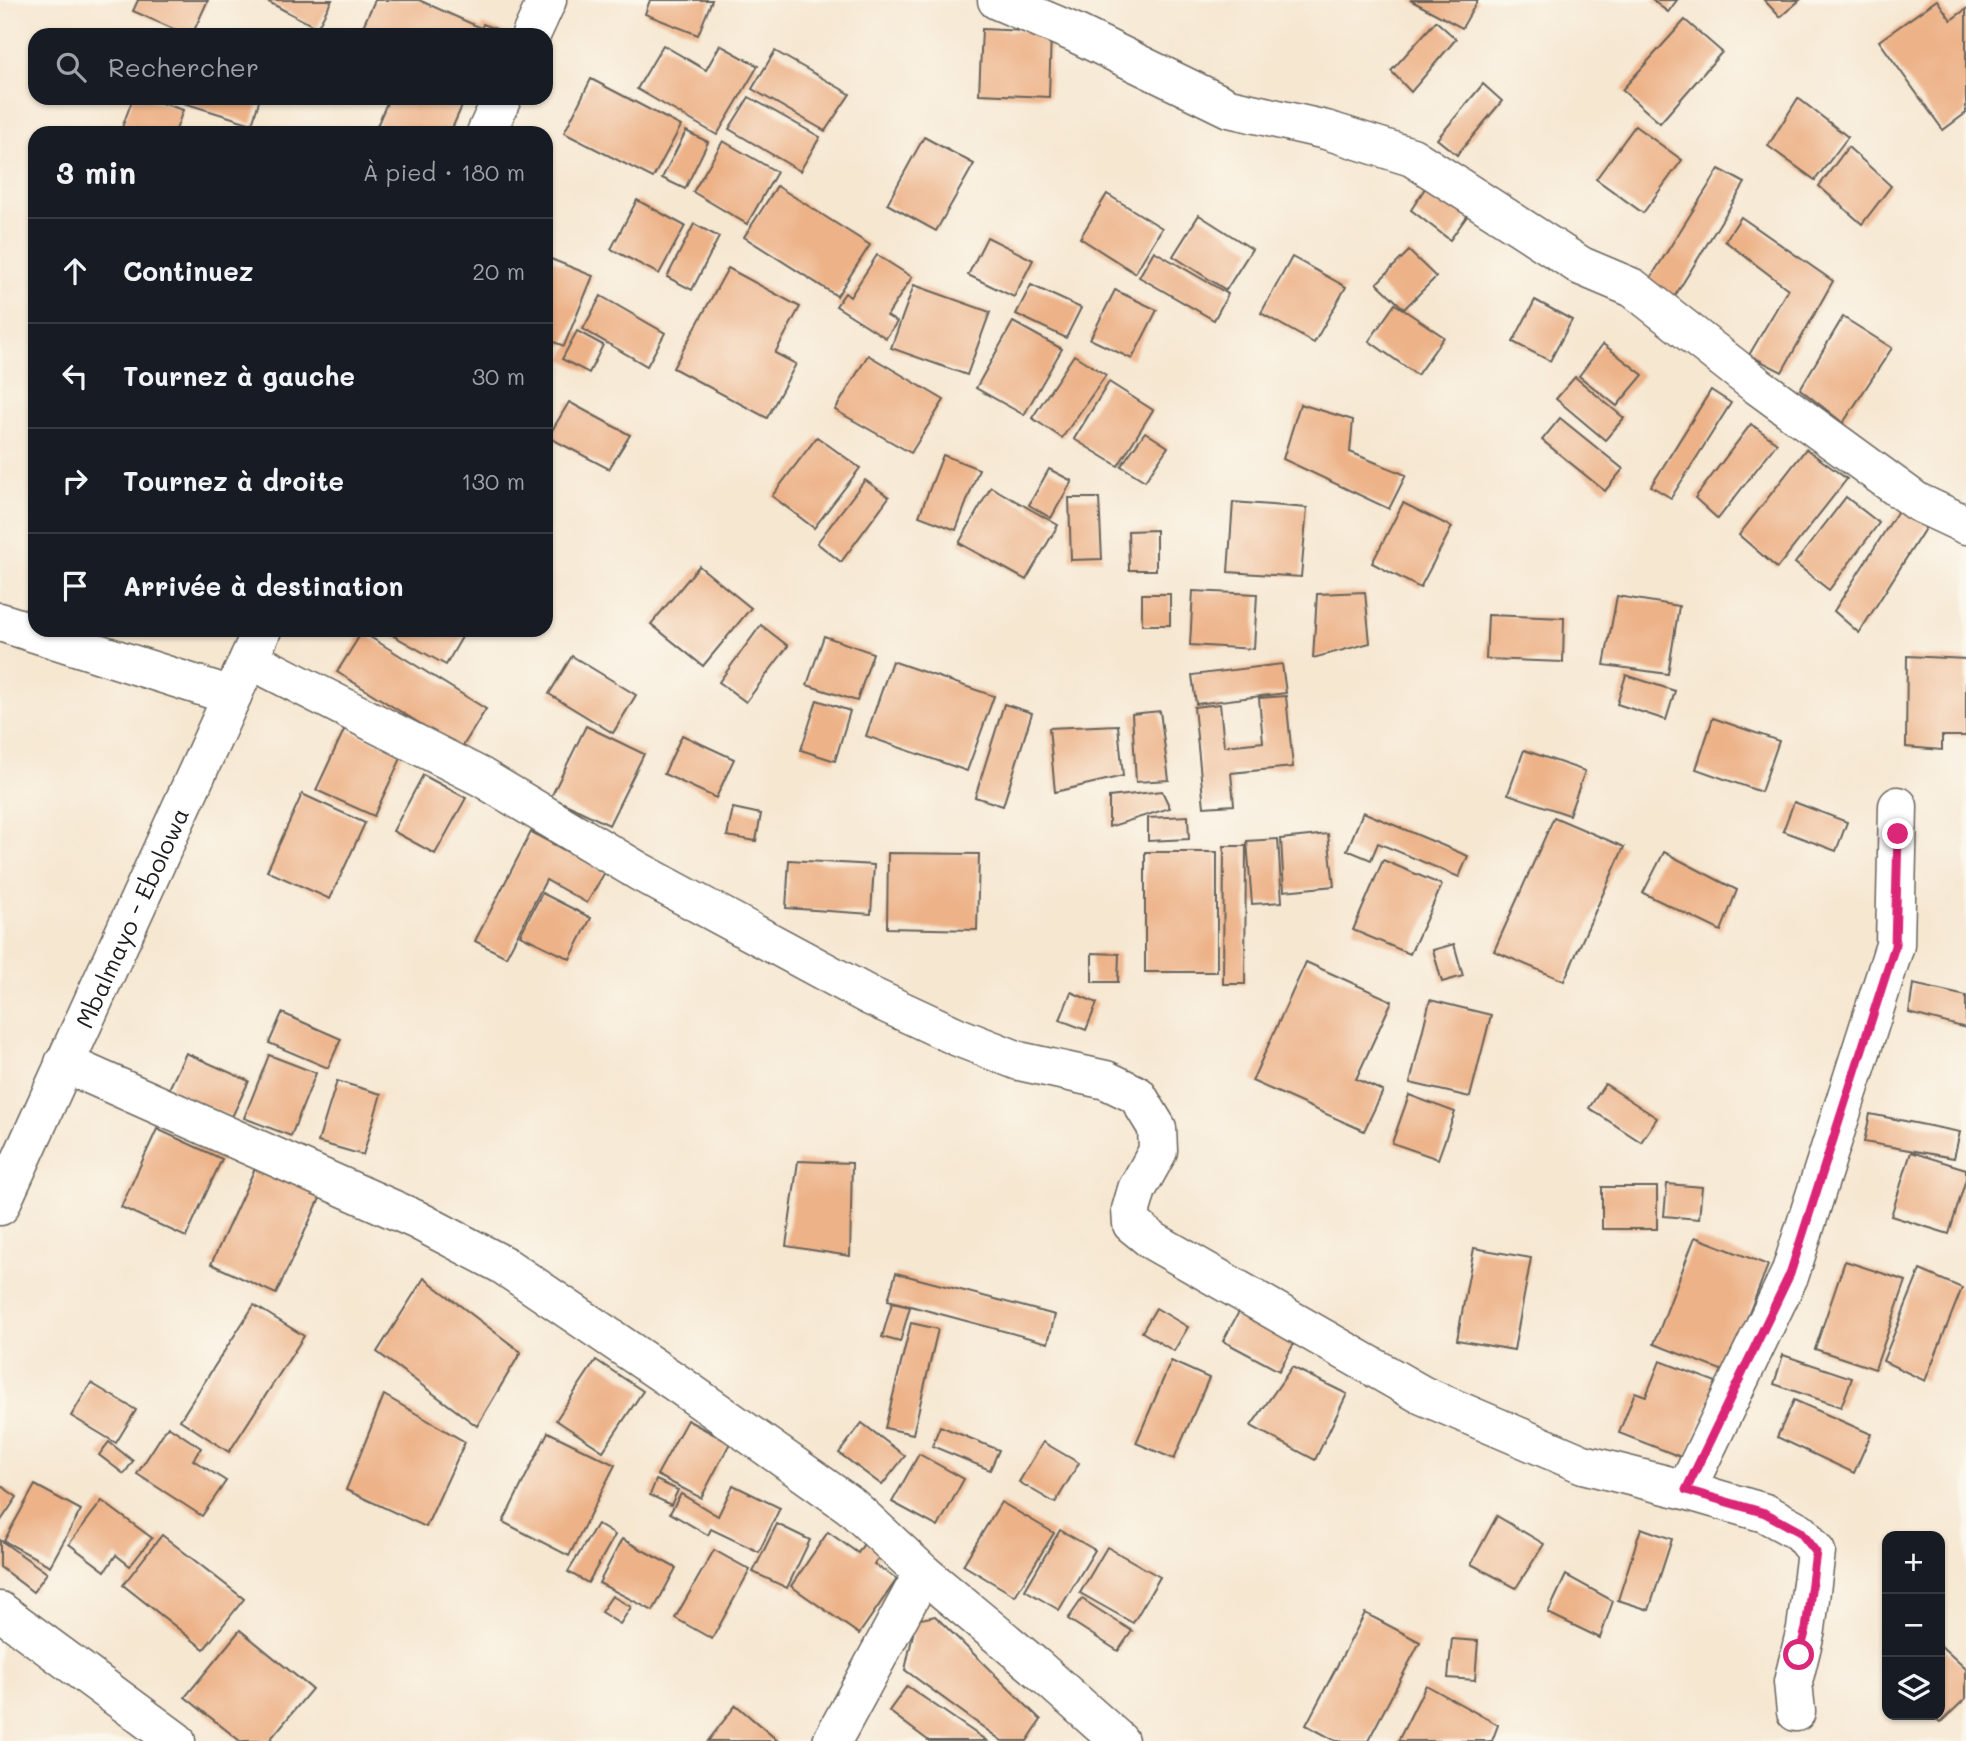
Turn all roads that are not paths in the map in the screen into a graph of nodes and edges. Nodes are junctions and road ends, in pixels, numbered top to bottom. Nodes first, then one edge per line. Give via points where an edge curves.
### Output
1 (547, 0) edge
2 (997, 0) edge
3 (534, 28) edge
4 (499, 105) edge
5 (489, 126) edge
6 (1966, 525) edge
7 (0, 622) edge
8 (28, 631) edge
9 (47, 637) edge
10 (255, 645) edge
11 (232, 696) junction
12 (1898, 806) dead end
13 (64, 1063) junction
14 (0, 1206) edge
15 (1686, 1490) junction
16 (923, 1573) junction
17 (0, 1611) edge
18 (1796, 1713) dead end
19 (176, 1741) edge
20 (832, 1741) edge
21 (1119, 1741) edge

1 - 3 main road
2 - 6 main road via 1229,108 1326,130 1412,157 1581,266 1633,288 1917,502
4 - 5 main road
7 - 8 main road
9 - 11 main road
10 - 11 main road, Mbalmayo - Ebolowa
10 - 15 main road via 640,872 870,996 1019,1061 1105,1080 1137,1096 1157,1128 1158,1151 1130,1210 1132,1224 1153,1241 1422,1395 1583,1464
11 - 13 main road, Mbalmayo - Ebolowa
12 - 15 main road via 1895,946 1790,1274
13 - 14 main road, Mbalmayo - Ebolowa
13 - 16 main road via 416,1220 503,1265 851,1506
15 - 18 main road via 1765,1513 1800,1532 1816,1552 1806,1629 1793,1682
16 - 20 main road
16 - 21 main road
17 - 19 main road

